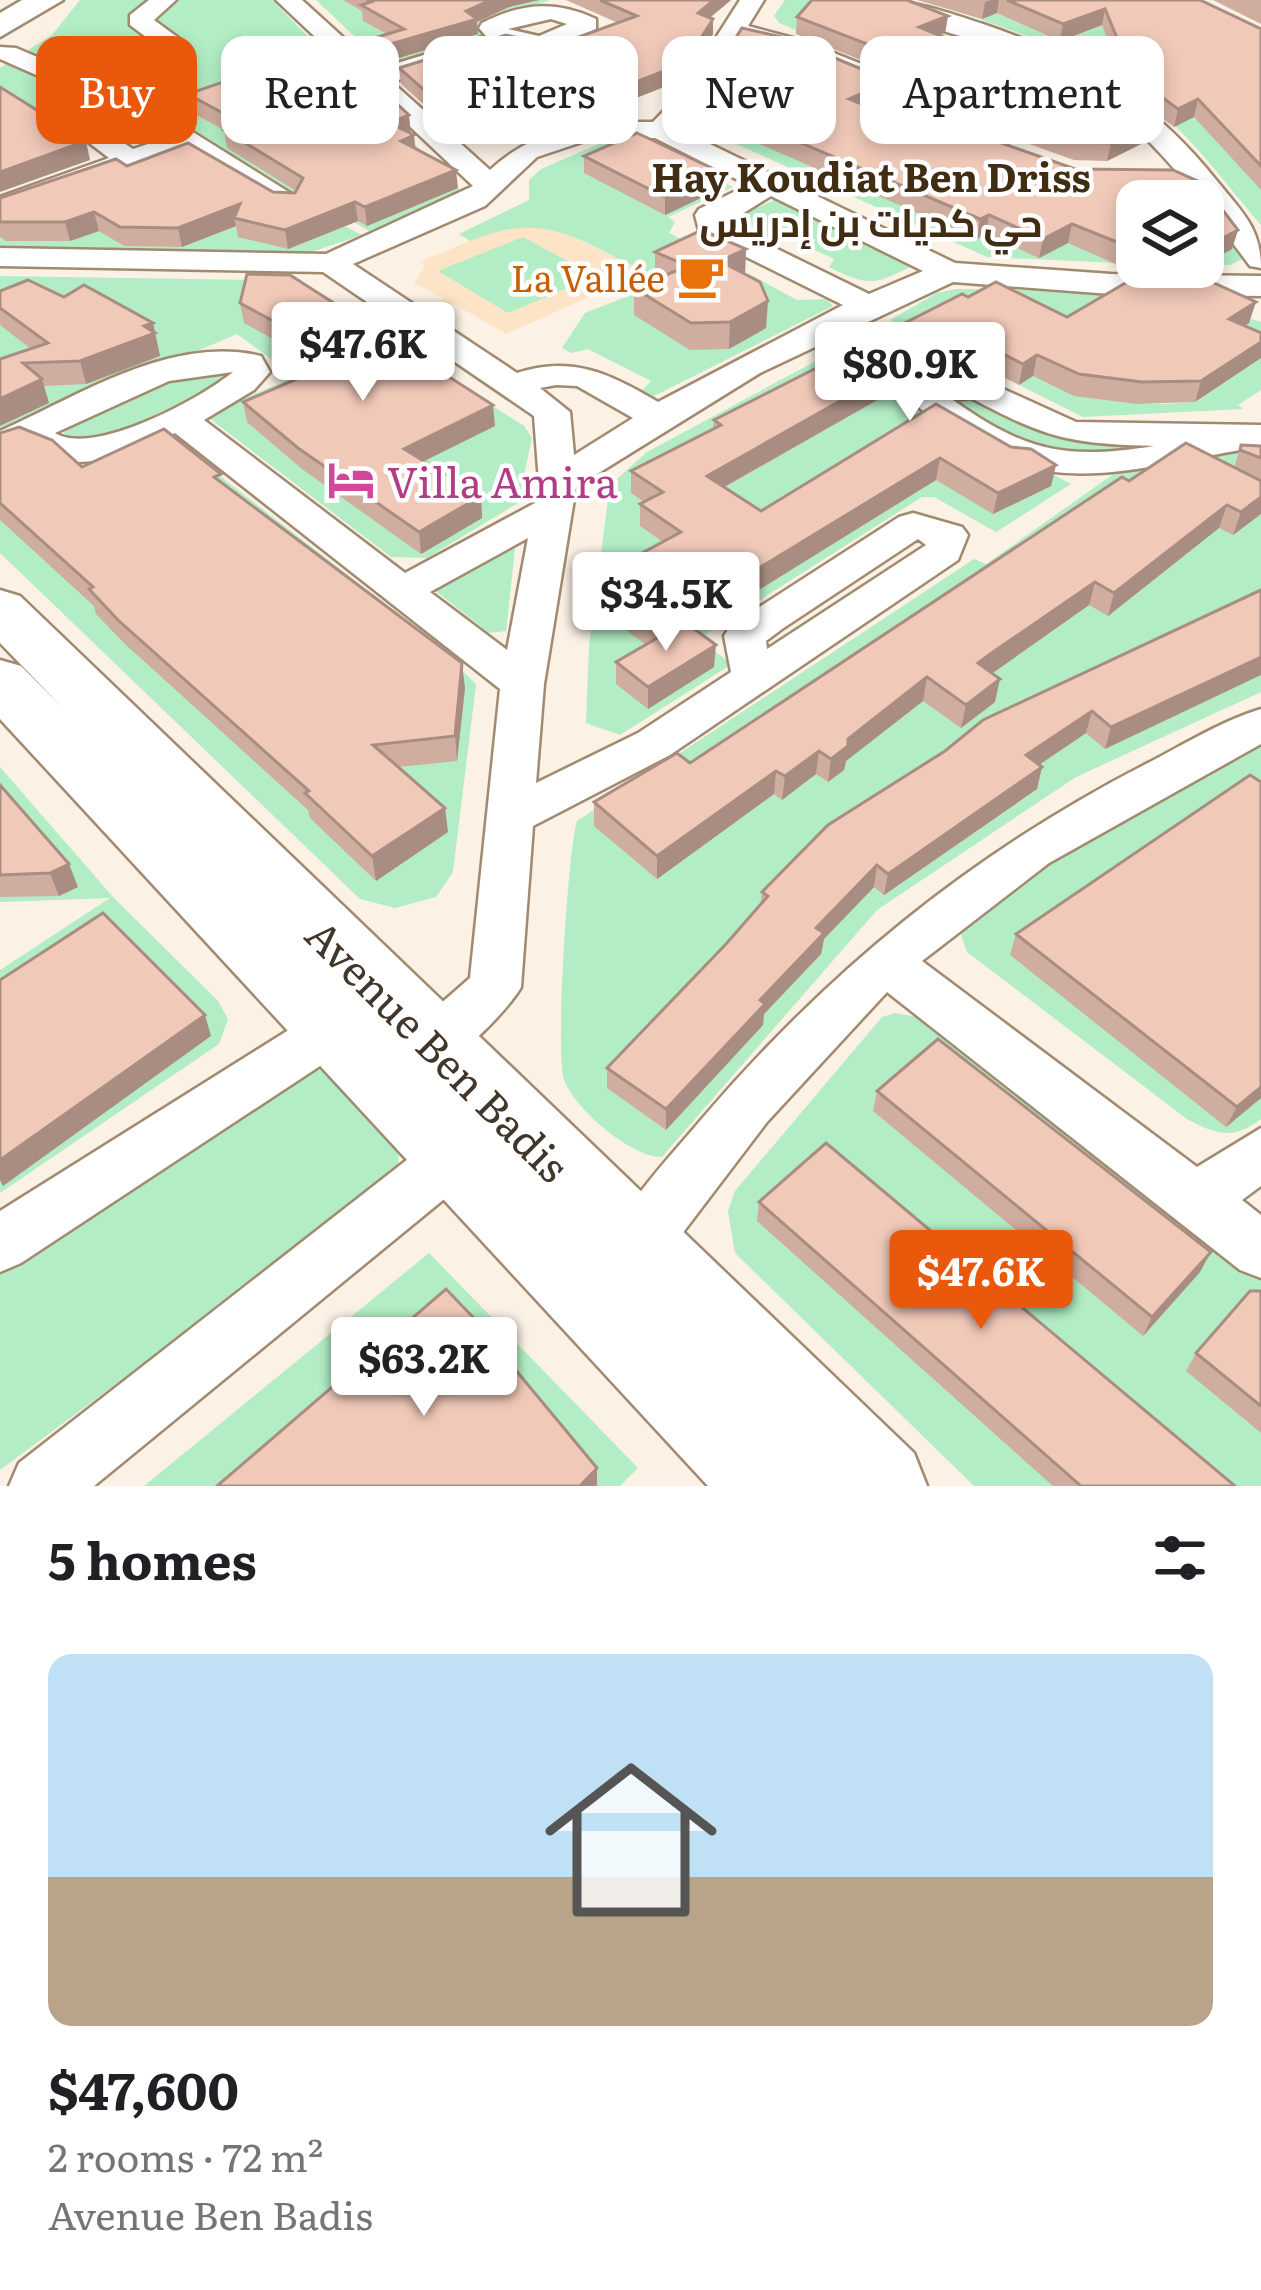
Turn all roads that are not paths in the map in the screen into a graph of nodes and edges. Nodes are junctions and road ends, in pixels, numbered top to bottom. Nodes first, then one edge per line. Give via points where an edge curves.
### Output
1 (11, 0) edge
2 (46, 0) edge
3 (164, 0) edge
4 (288, 0) edge
5 (752, 0) edge
6 (887, 0) edge
7 (0, 7) edge
8 (734, 30) junction
9 (160, 36) edge
10 (327, 36) edge
11 (730, 36) edge
12 (2, 42) edge
13 (36, 59) edge
14 (399, 102) edge
15 (662, 128) edge
16 (660, 130) junction
17 (108, 144) edge
18 (174, 144) edge
19 (191, 144) edge
20 (1011, 155) edge
21 (130, 159) junction
22 (1153, 175) edge
23 (1196, 176) junction
24 (772, 184) junction
25 (490, 186) junction
26 (288, 201) edge
27 (0, 207) edge
28 (0, 257) edge
29 (1261, 259) edge
30 (330, 263) junction
31 (949, 272) junction
32 (1116, 282) edge
33 (1224, 286) edge
34 (1261, 286) edge
35 (1189, 288) edge
36 (866, 304) junction
37 (1261, 318) edge
38 (514, 386) junction
39 (552, 412) junction
40 (177, 417) junction
41 (648, 422) junction
42 (1260, 436) edge
43 (15, 439) edge
44 (555, 496) junction
45 (400, 592) junction
46 (0, 609) edge
47 (757, 678) dead end
48 (0, 681) edge
49 (522, 684) junction
50 (1261, 725) edge
51 (510, 817) junction
52 (888, 964) junction
53 (418, 1063) junction
54 (1261, 1153) edge
55 (1198, 1200) junction
56 (0, 1244) edge
57 (638, 1245) junction
58 (1261, 1250) edge
59 (742, 1476) edge
60 (42, 1486) edge
61 (881, 1486) edge

1 - 7 main road
2 - 12 main road
3 - 9 street via 139,20
4 - 10 street
5 - 8 street
6 - 23 street via 1079,72 1131,107
8 - 11 street
8 - 20 street via 910,93 946,127
12 - 13 street
14 - 25 street
15 - 16 street
16 - 24 street
16 - 25 street via 595,129 564,138 527,151
17 - 21 street
18 - 21 street
19 - 26 street
21 - 27 street
22 - 23 street
23 - 29 street
24 - 31 street
24 - 36 street via 710,215 711,228
25 - 30 street via 447,215
28 - 30 street
30 - 38 street
31 - 32 street
31 - 36 street
33 - 34 street
35 - 37 street
36 - 41 street
38 - 39 street
38 - 41 street via 573,372
39 - 41 street via 588,426
39 - 44 street
40 - 43 street via 74,454
40 - 43 street via 247,381 249,363 192,361
40 - 45 street
41 - 44 street
42 - 42 street via 1076,433 964,385 939,389 934,403 1045,464
44 - 45 street
44 - 49 street
45 - 49 street
46 - 53 main road, Avenue Ben Badis
47 - 51 street via 654,744
48 - 53 main road, Avenue Ben Badis
49 - 51 street
50 - 52 street via 1060,833 962,899
51 - 53 street via 495,987
52 - 55 street
52 - 57 street via 775,1071
53 - 56 street
53 - 57 main road, Avenue Ben Badis
53 - 59 main road, Avenue Ben Badis
53 - 60 street
54 - 55 street
55 - 58 street
57 - 61 main road, Avenue Ben Badis

